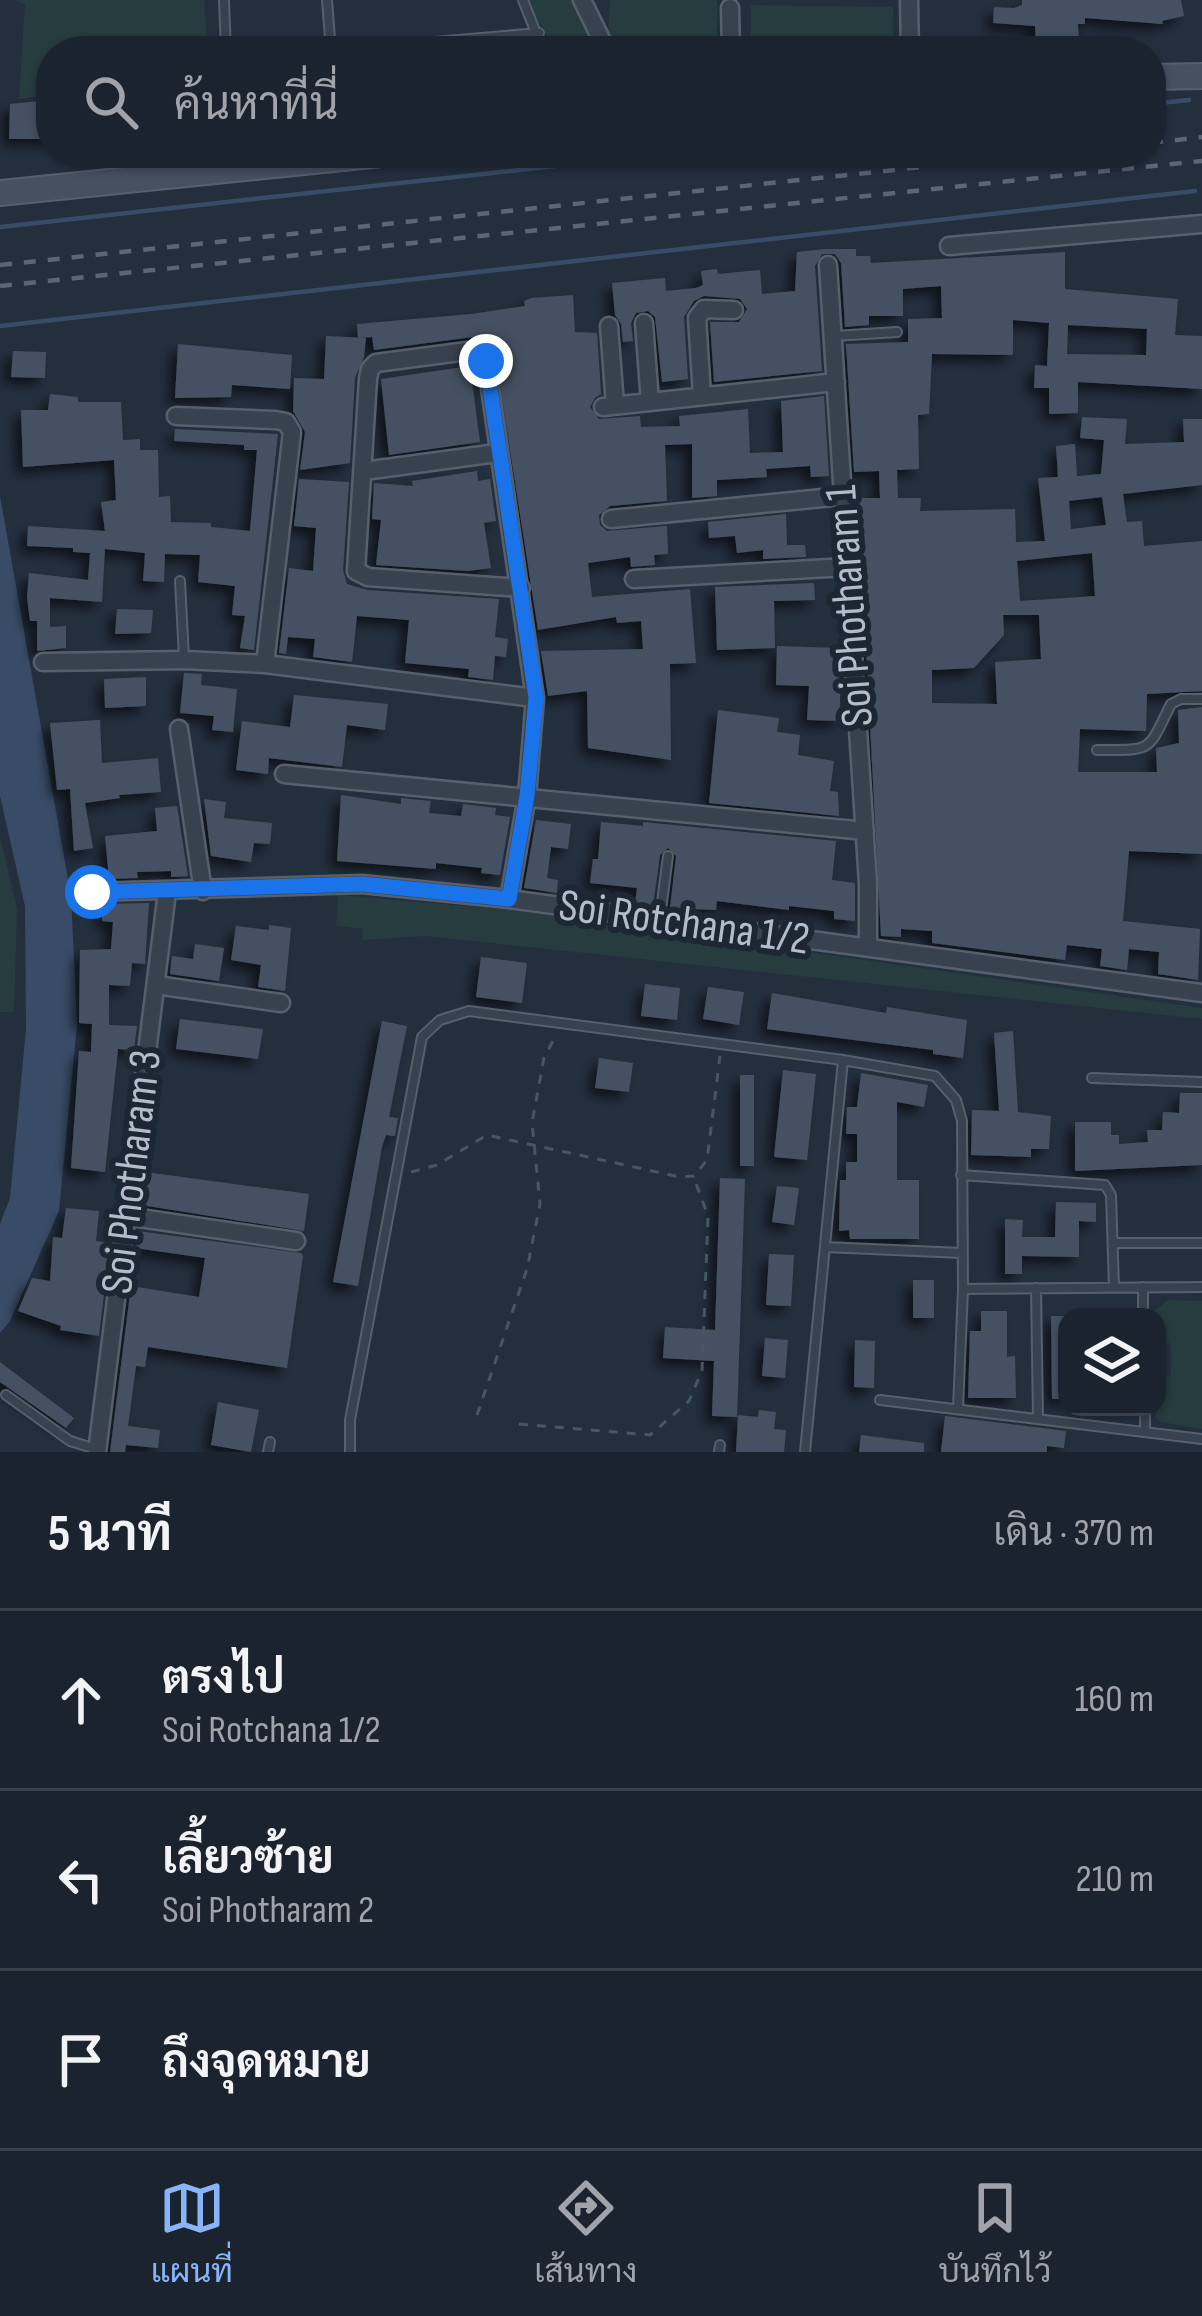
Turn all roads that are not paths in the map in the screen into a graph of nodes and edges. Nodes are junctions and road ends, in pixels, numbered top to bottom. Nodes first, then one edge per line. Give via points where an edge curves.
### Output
1 (224, 0) edge
2 (327, 0) edge
3 (523, 0) edge
4 (582, 0) edge
5 (909, 0) edge
6 (730, 4) edge
7 (539, 33) junction
8 (225, 36) edge
9 (329, 36) edge
10 (504, 36) edge
11 (540, 36) edge
12 (600, 36) edge
13 (731, 36) edge
14 (910, 36) edge
15 (1198, 72) edge
16 (1166, 75) edge
17 (186, 168) edge
18 (0, 193) edge
19 (1202, 224) edge
20 (950, 246) dead end
21 (828, 265) dead end
22 (734, 310) dead end
23 (644, 323) dead end
24 (609, 326) dead end
25 (897, 332) dead end
26 (832, 336) junction
27 (836, 382) junction
28 (702, 396) junction
29 (650, 402) junction
30 (176, 416) dead end
31 (497, 454) junction
32 (364, 471) junction
33 (843, 496) junction
34 (611, 519) dead end
35 (848, 567) junction
36 (634, 579) dead end
37 (180, 580) dead end
38 (521, 588) junction
39 (184, 660) junction
40 (43, 662) dead end
41 (265, 664) junction
42 (536, 698) junction
43 (1202, 699) edge
44 (179, 729) dead end
45 (1097, 750) dead end
46 (284, 774) dead end
47 (527, 796) junction
48 (865, 831) junction
49 (668, 856) dead end
50 (203, 891) junction
51 (92, 892) dead end
52 (167, 892) junction
53 (509, 899) junction
54 (660, 920) junction
55 (868, 948) junction
56 (156, 985) junction
57 (1202, 993) edge
58 (281, 1003) dead end
59 (843, 1060) junction
60 (1092, 1078) dead end
61 (1202, 1082) edge
62 (962, 1175) junction
63 (127, 1216) junction
64 (296, 1241) dead end
65 (1113, 1243) junction
66 (1202, 1243) edge
67 (825, 1247) junction
68 (962, 1253) junction
69 (1036, 1287) junction
70 (1114, 1287) junction
71 (1143, 1287) junction
72 (1202, 1287) edge
73 (963, 1289) junction
74 (1143, 1308) edge
75 (6, 1395) dead end
76 (880, 1400) dead end
77 (958, 1408) junction
78 (1144, 1416) edge
79 (1038, 1418) junction
80 (1145, 1432) junction
81 (1202, 1439) edge
82 (97, 1451) edge
83 (350, 1452) edge
84 (805, 1452) edge

1 - 8 lane
2 - 9 lane
3 - 7 lane
4 - 12 street
5 - 14 street
6 - 13 street
7 - 10 lane
7 - 11 lane
15 - 16 main road
17 - 18 main road
19 - 20 street
21 - 26 street, Soi Photharam 1
22 - 28 street via 704,309 697,317
23 - 29 street
24 - 29 street via 609,406
25 - 26 lane
26 - 27 street, Soi Photharam 1
27 - 28 street
27 - 33 street, Soi Photharam 1
28 - 29 street
30 - 41 street via 275,420 292,432
31 - 32 street
31 - 32 street via 476,350 370,369
31 - 38 street
32 - 38 street via 359,575
33 - 34 street
33 - 35 street, Soi Photharam 1
35 - 36 street
35 - 48 street, Soi Photharam 1
37 - 39 lane
38 - 42 street
39 - 40 street
39 - 41 street
41 - 42 street
42 - 47 street
43 - 45 lane via 1171,704 1160,732 1137,750
44 - 50 street
46 - 47 street
47 - 48 street
47 - 53 street
48 - 55 street, Soi Photharam 1
49 - 54 lane
50 - 52 street, Soi Rotchana 1/2
50 - 53 street, Soi Rotchana 1/2 via 362,884
51 - 52 street, Soi Rotchana 1/2
52 - 56 street, Soi Photharam 3
53 - 54 street, Soi Rotchana 1/2
54 - 55 street, Soi Rotchana 1/2
55 - 57 street, Soi Rotchana 1/2
56 - 58 street
56 - 63 street, Soi Photharam 3
59 - 62 lane via 935,1076 962,1121
59 - 67 lane
59 - 83 lane via 469,1011 440,1020 422,1037
60 - 61 lane
62 - 65 lane via 1105,1185
62 - 68 lane
63 - 64 street
63 - 82 street, Soi Photharam 3
65 - 66 lane
65 - 70 lane
67 - 68 lane
67 - 84 lane
68 - 73 lane
69 - 70 lane
69 - 73 lane
69 - 79 lane
70 - 71 lane
71 - 72 lane
71 - 74 lane
73 - 77 lane
75 - 82 lane
76 - 77 lane
77 - 79 lane
78 - 80 lane
79 - 80 lane
80 - 81 lane

